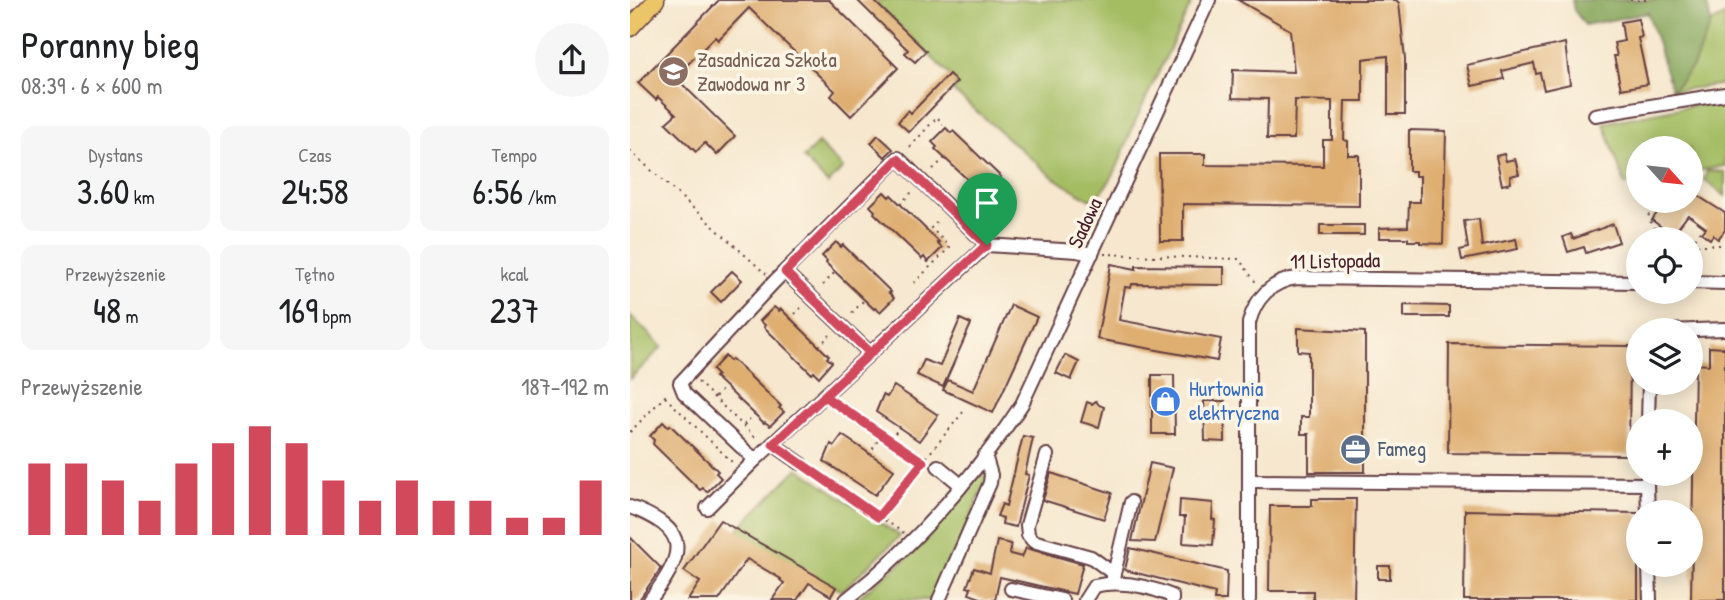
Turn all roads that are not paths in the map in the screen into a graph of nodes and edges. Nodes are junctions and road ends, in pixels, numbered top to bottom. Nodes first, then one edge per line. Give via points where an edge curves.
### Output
1 (656, 0) edge
2 (1209, 0) edge
3 (630, 28) edge
4 (1725, 94) edge
5 (1595, 115) dead end
6 (987, 245) junction
7 (1091, 254) junction
8 (785, 272) junction
9 (1626, 282) edge
10 (1703, 282) edge
11 (1725, 283) edge
12 (1725, 329) edge
13 (1703, 330) edge
14 (870, 353) junction
15 (767, 444) junction
16 (985, 455) junction
17 (1047, 455) dead end
18 (755, 460) junction
19 (800, 463) road end
20 (935, 467) road end
21 (1626, 479) edge
22 (1249, 481) junction
23 (961, 485) junction
24 (1131, 502) dead end
25 (630, 507) edge
26 (708, 508) dead end
27 (1649, 577) edge
28 (1113, 578) junction
29 (1011, 589) dead end
30 (650, 600) edge
31 (846, 600) edge
32 (939, 600) edge
33 (1062, 600) edge
34 (1085, 600) edge
35 (1172, 600) edge
36 (1249, 600) edge
37 (1650, 600) edge

1 - 3 main road
2 - 7 street, Sadowa
4 - 5 street
6 - 7 street
6 - 8 street via 898,159
6 - 14 street
7 - 16 street, Sadowa via 1022,404
8 - 14 street
8 - 18 street via 680,383 684,393
9 - 22 street, 11 Listopada via 1281,281 1264,293 1249,323
10 - 11 street
12 - 13 street
14 - 15 street
15 - 18 street
15 - 19 street
16 - 23 street, Sadowa
16 - 32 street via 990,483
17 - 28 street via 1028,535 1033,541 1091,557
18 - 26 street
20 - 23 street
21 - 22 street
22 - 36 street
23 - 31 street, Sadowa via 914,542
24 - 28 street
25 - 30 street via 665,524 677,549 674,566
27 - 37 street
28 - 34 street via 1094,586
28 - 35 street via 1158,590
29 - 33 street

